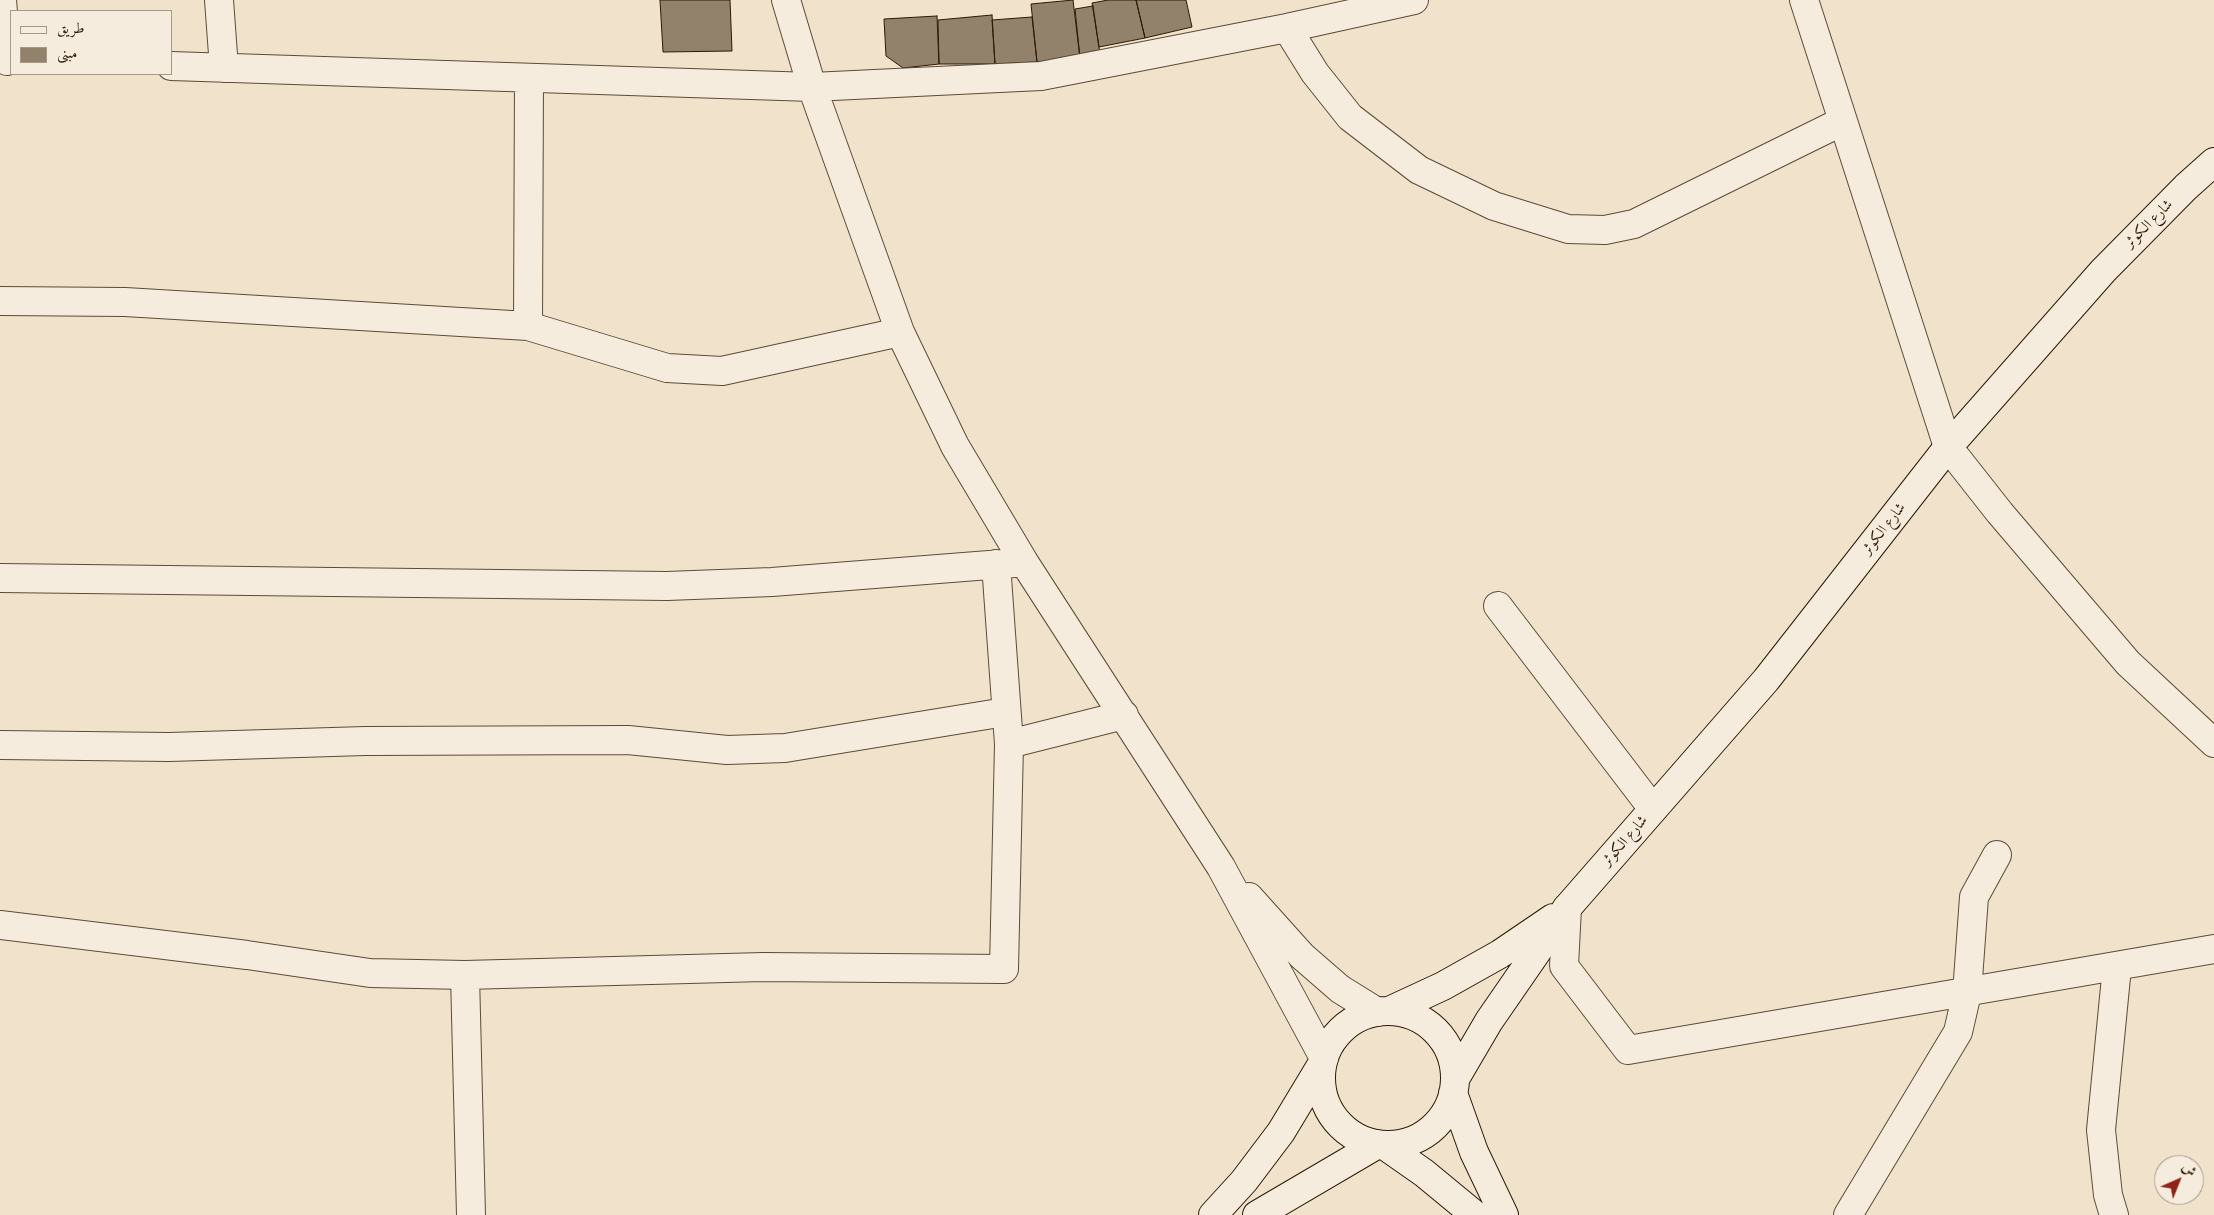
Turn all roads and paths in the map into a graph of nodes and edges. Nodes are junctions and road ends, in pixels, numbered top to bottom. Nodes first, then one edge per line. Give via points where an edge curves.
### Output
1 (2, 0) edge
2 (219, 0) edge
3 (786, 0) edge
4 (1414, 0) edge
5 (1804, 0) edge
6 (1287, 28) junction
7 (6, 61) edge
8 (172, 66) edge
9 (224, 68) junction
10 (529, 78) junction
11 (812, 86) junction
12 (1843, 122) junction
13 (2214, 162) edge
14 (0, 302) edge
15 (528, 326) junction
16 (900, 332) junction
17 (1948, 447) junction
18 (1024, 562) junction
19 (996, 564) junction
20 (0, 578) edge
21 (1498, 606) dead end
22 (1005, 712) junction
23 (1124, 715) junction
24 (2214, 743) edge
25 (1009, 744) junction
26 (0, 745) edge
27 (1653, 809) junction
28 (1997, 855) dead end
29 (1221, 867) junction
30 (1567, 908) junction
31 (0, 925) edge
32 (2214, 949) edge
33 (2117, 967) junction
34 (465, 975) junction
35 (1967, 993) junction
36 (1383, 1012) junction
37 (1323, 1061) junction
38 (1454, 1086) junction
39 (1381, 1145) junction
40 (471, 1215) edge
41 (1213, 1215) edge
42 (1256, 1215) edge
43 (1475, 1215) edge
44 (1504, 1215) edge
45 (1848, 1215) edge
46 (2114, 1215) edge

1 - 7 street
2 - 9 street
3 - 11 street
4 - 6 street
5 - 12 street
6 - 11 street via 1041,76
6 - 12 street via 1315,73 1350,117 1419,170 1494,206 1568,228 1605,230 1634,224
8 - 9 street
9 - 10 street
10 - 11 street
10 - 15 street
11 - 16 street
12 - 17 street
13 - 17 street, شارع الكوثر via 2103,271
14 - 15 street via 125,302
15 - 16 street via 667,368 722,371
16 - 18 street via 955,446
17 - 24 street via 2128,663
17 - 27 street, شارع الكوثر via 1766,680
18 - 19 street
18 - 23 street
19 - 20 street via 772,582 667,586
19 - 22 street
21 - 27 street
22 - 25 street
22 - 26 street via 785,748 727,750 628,740
23 - 25 street
23 - 29 street
25 - 34 street via 1004,968 764,968
27 - 30 street, شارع الكوثر
28 - 35 street via 1974,896
29 - 36 street via 1302,956 1340,989
29 - 37 street
30 - 35 street via 1564,966 1628,1050
30 - 36 street via 1500,954 1443,986
30 - 38 street via 1489,1022
31 - 34 street via 370,973
32 - 33 street
33 - 35 street
33 - 46 street via 2101,1130 2108,1195
34 - 40 street
35 - 45 street via 1958,1032
36 - 37 street via 1359,1017 1344,1028 1332,1041
36 - 38 street via 1409,1015 1428,1024 1442,1039 1451,1058
37 - 39 street via 1321,1085 1328,1107 1339,1124 1357,1137
37 - 41 street via 1281,1132
38 - 39 street via 1446,1111 1435,1126 1420,1137 1403,1143
38 - 44 street via 1474,1152
39 - 42 street
39 - 43 street via 1424,1173

